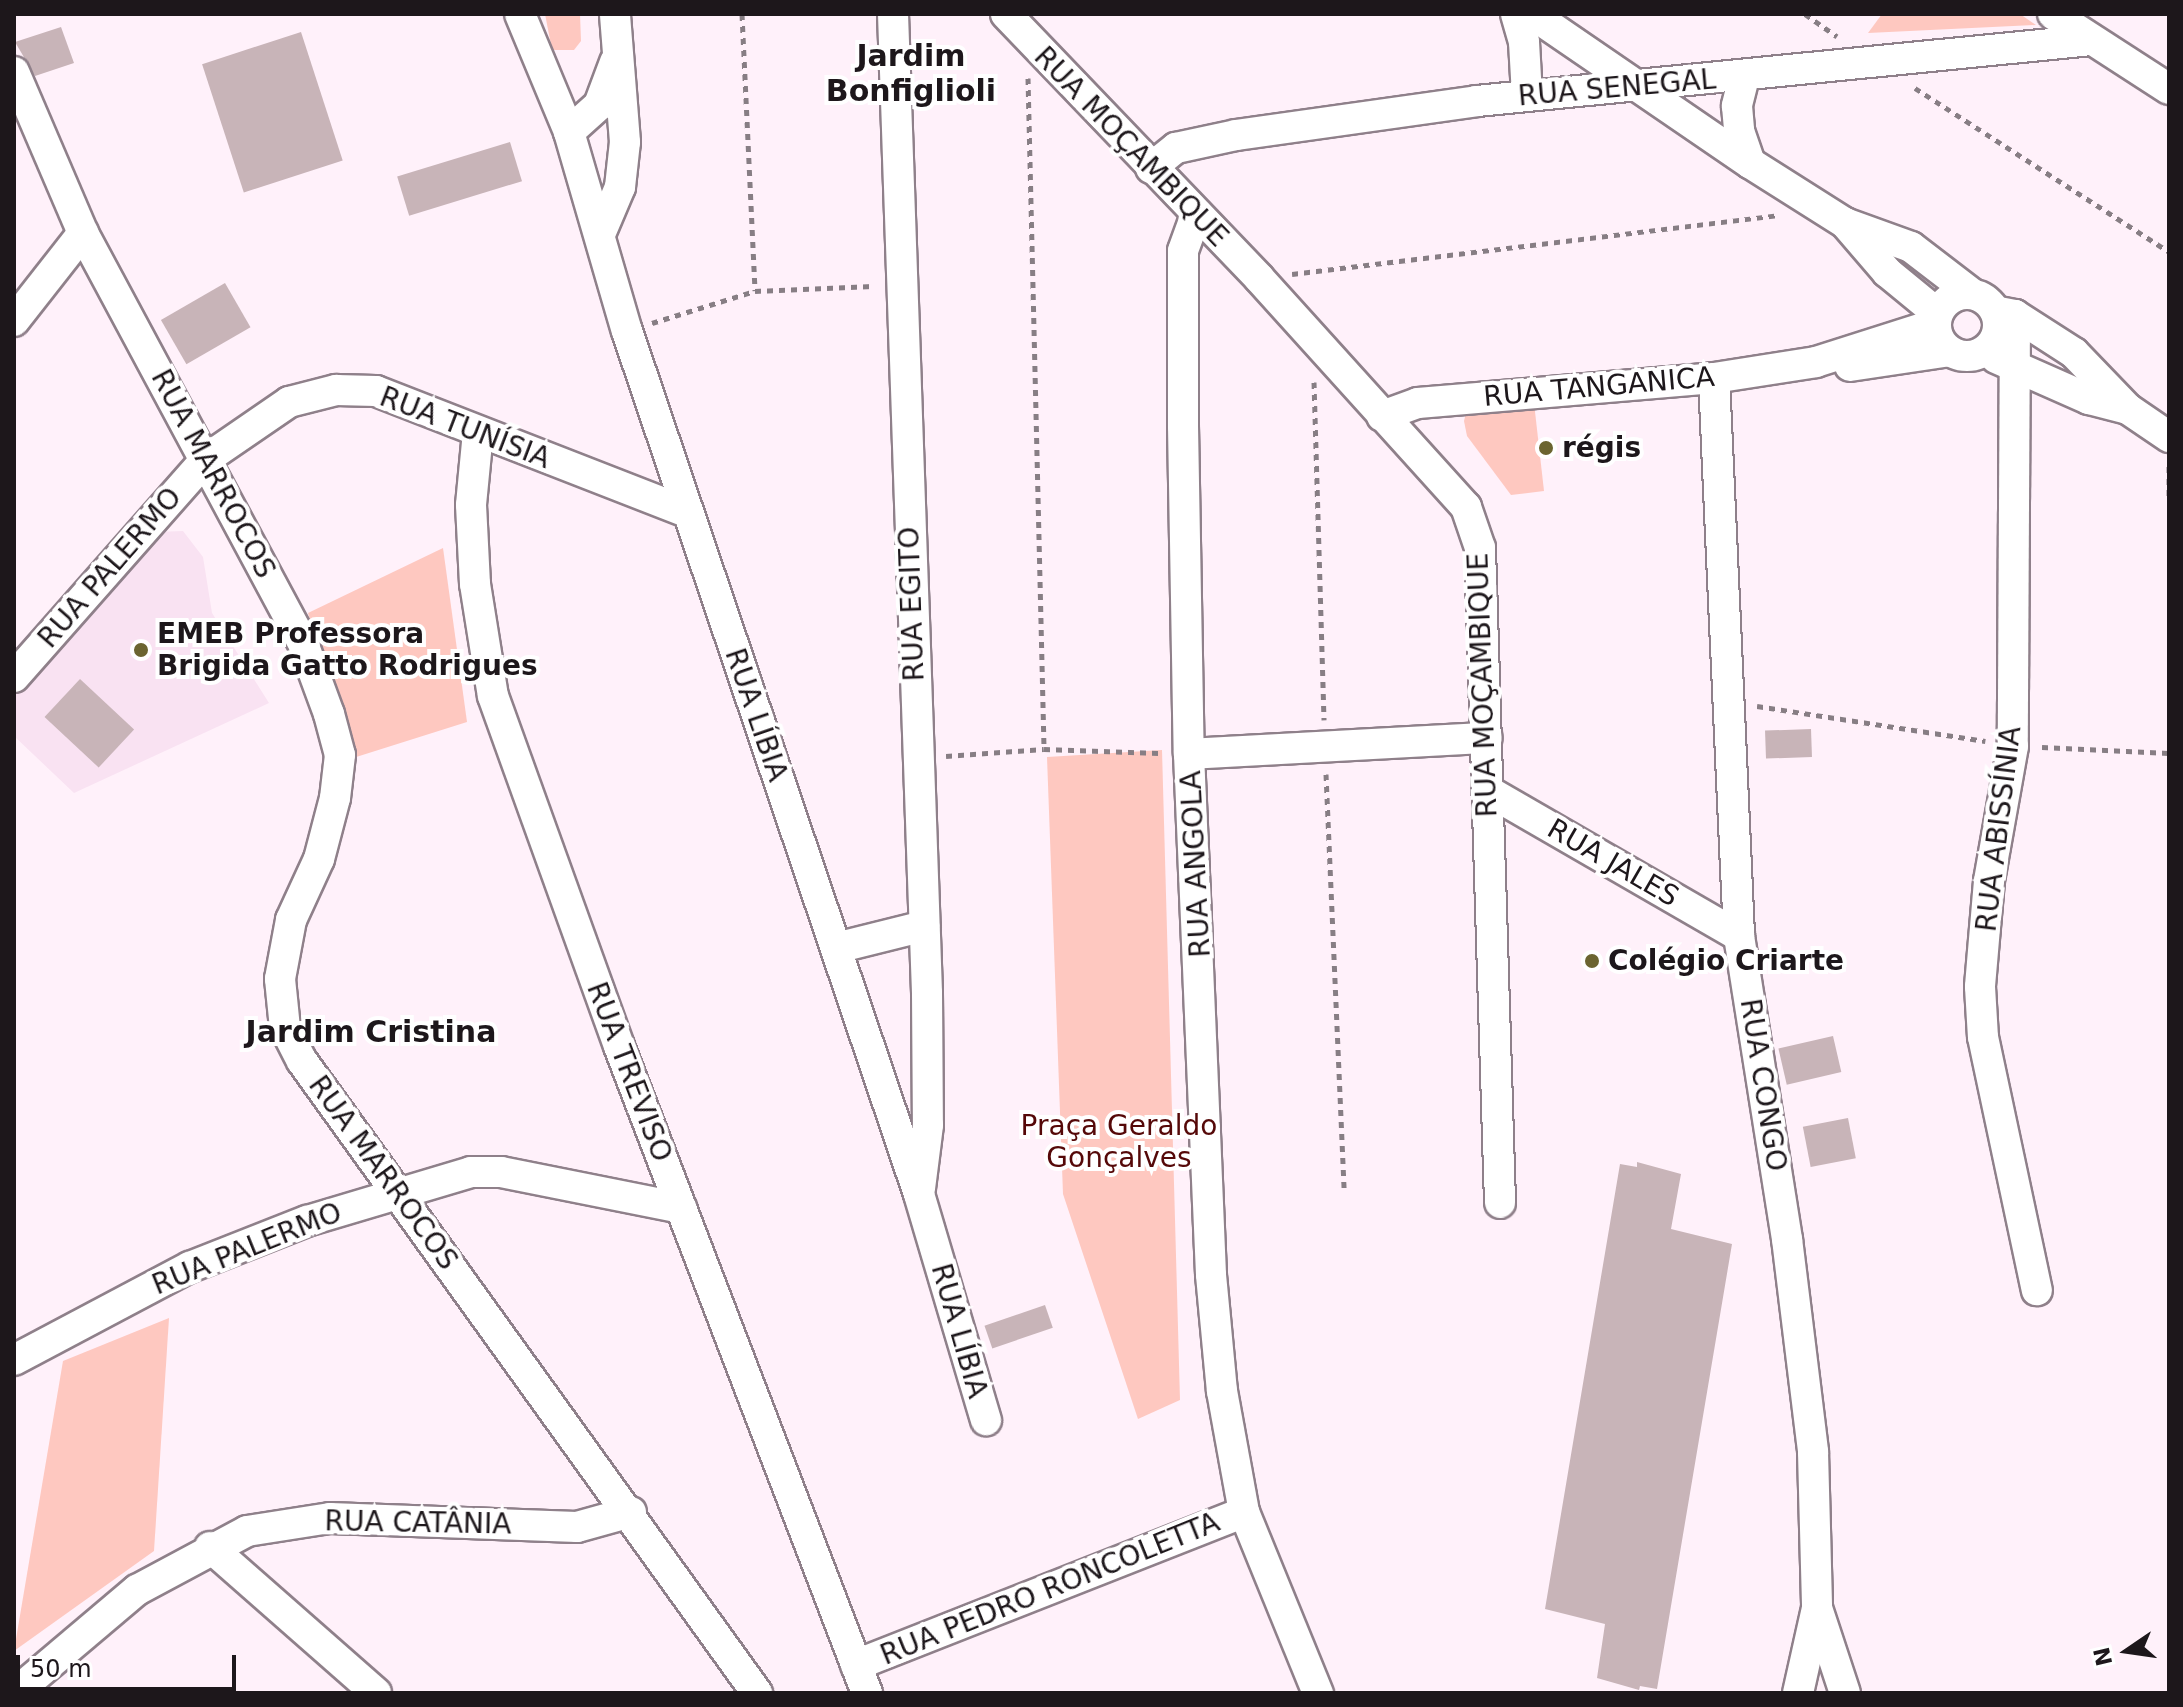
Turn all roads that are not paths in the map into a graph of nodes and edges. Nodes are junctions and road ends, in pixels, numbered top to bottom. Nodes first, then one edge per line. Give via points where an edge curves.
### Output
1 (520, 14) edge
2 (615, 14) edge
3 (893, 14) edge
4 (1006, 14) edge
5 (1516, 14) edge
6 (1532, 14) edge
7 (2053, 14) edge
8 (2091, 40) junction
9 (619, 49) junction
10 (14, 72) edge
11 (1744, 77) junction
12 (1632, 87) junction
13 (2169, 89) edge
14 (1527, 96) junction
15 (20, 101) edge
16 (569, 132) junction
17 (1750, 163) junction
18 (1151, 168) junction
19 (1196, 215) junction
20 (1834, 216) junction
21 (601, 232) junction
22 (83, 233) junction
23 (1971, 293) junction
24 (2006, 313) junction
25 (1936, 319) junction
26 (14, 321) edge
27 (1949, 351) junction
28 (1980, 354) junction
29 (1816, 362) junction
30 (2013, 363) junction
31 (1714, 378) junction
32 (2128, 409) junction
33 (1382, 416) junction
34 (478, 432) junction
35 (2169, 437) edge
36 (206, 459) junction
37 (687, 512) junction
38 (14, 677) edge
39 (1487, 738) junction
40 (1189, 754) junction
41 (1488, 791) junction
42 (924, 926) junction
43 (1739, 936) junction
44 (836, 948) junction
45 (396, 1193) junction
46 (919, 1194) junction
47 (1500, 1203) dead end
48 (681, 1208) junction
49 (2037, 1290) dead end
50 (14, 1360) edge
51 (986, 1420) dead end
52 (631, 1512) junction
53 (1244, 1512) junction
54 (210, 1547) junction
55 (1817, 1608) junction
56 (862, 1679) edge
57 (15, 1693) edge
58 (376, 1693) edge
59 (757, 1693) edge
60 (1318, 1693) edge
61 (1798, 1693) edge
62 (1845, 1693) edge

1 - 16 street, RUA LÍBIA
2 - 9 street
3 - 42 street, RUA EGITO
4 - 18 street, RUA MOÇAMBIQUE
5 - 14 street via 1524,42
6 - 12 street
7 - 8 street
8 - 11 street, RUA SENEGAL
8 - 13 street
9 - 16 street via 599,105
9 - 21 street via 625,142 620,187
10 - 15 street, RUA MARROCOS
11 - 12 street, RUA SENEGAL
11 - 17 street via 1737,106
12 - 14 street, RUA SENEGAL
12 - 17 street
14 - 18 street, RUA SENEGAL via 1236,135 1176,148
15 - 22 street, RUA MARROCOS
16 - 21 street, RUA LÍBIA
17 - 20 street
18 - 19 street, RUA MOÇAMBIQUE
19 - 33 street, RUA MOÇAMBIQUE
19 - 40 street, RUA ANGOLA via 1183,251
20 - 23 street via 1911,247
20 - 25 street
21 - 37 street, RUA LÍBIA via 627,331
22 - 26 street
22 - 36 street, RUA MARROCOS
23 - 24 street
23 - 25 street via 1951,297
24 - 28 street
24 - 30 street, RUA ABISSÍNIA
24 - 32 street via 2074,353
25 - 27 street
25 - 29 street, RUA TANGANICA
27 - 28 street
27 - 29 street, RUA TANGANICA via 1870,365
28 - 30 street
29 - 31 street, RUA TANGANICA
30 - 32 street via 2089,399
30 - 49 street, RUA ABISSÍNIA via 2013,746 1989,881 1980,987 1983,1037
31 - 33 street, RUA TANGANICA via 1418,403
31 - 43 street, RUA CONGO
32 - 35 street
33 - 39 street, RUA MOÇAMBIQUE via 1466,507 1480,548
34 - 36 street, RUA TUNÍSIA via 376,391 336,390 289,402
34 - 37 street, RUA TUNÍSIA
34 - 48 street, RUA TREVISO via 471,505 475,584 493,696
36 - 38 street, RUA PALERMO
36 - 45 street, RUA MARROCOS via 304,646 340,755 319,859 291,920 280,979 285,1028 302,1061
37 - 44 street, RUA LÍBIA
39 - 40 street
39 - 41 street, RUA MOÇAMBIQUE
40 - 53 street, RUA ANGOLA via 1211,1275 1222,1391
41 - 43 street, RUA JALES
41 - 47 street, RUA MOÇAMBIQUE
42 - 44 street
42 - 46 street, RUA EGITO via 928,1125
43 - 55 street, RUA CONGO via 1785,1224 1813,1452
44 - 46 street, RUA LÍBIA
45 - 48 street, RUA PALERMO via 471,1172 501,1172
45 - 50 street, RUA PALERMO via 190,1267
45 - 52 street, RUA MARROCOS
46 - 51 street, RUA LÍBIA
48 - 56 street, RUA TREVISO
52 - 54 street, RUA CATÂNIA via 577,1527 330,1518 247,1531
52 - 59 street, RUA MARROCOS
53 - 56 street, RUA PEDRO RONCOLETTA
53 - 60 street, RUA ANGOLA
54 - 57 street, RUA CATÂNIA via 137,1590
54 - 58 street
55 - 61 street, RUA CONGO
55 - 62 street

